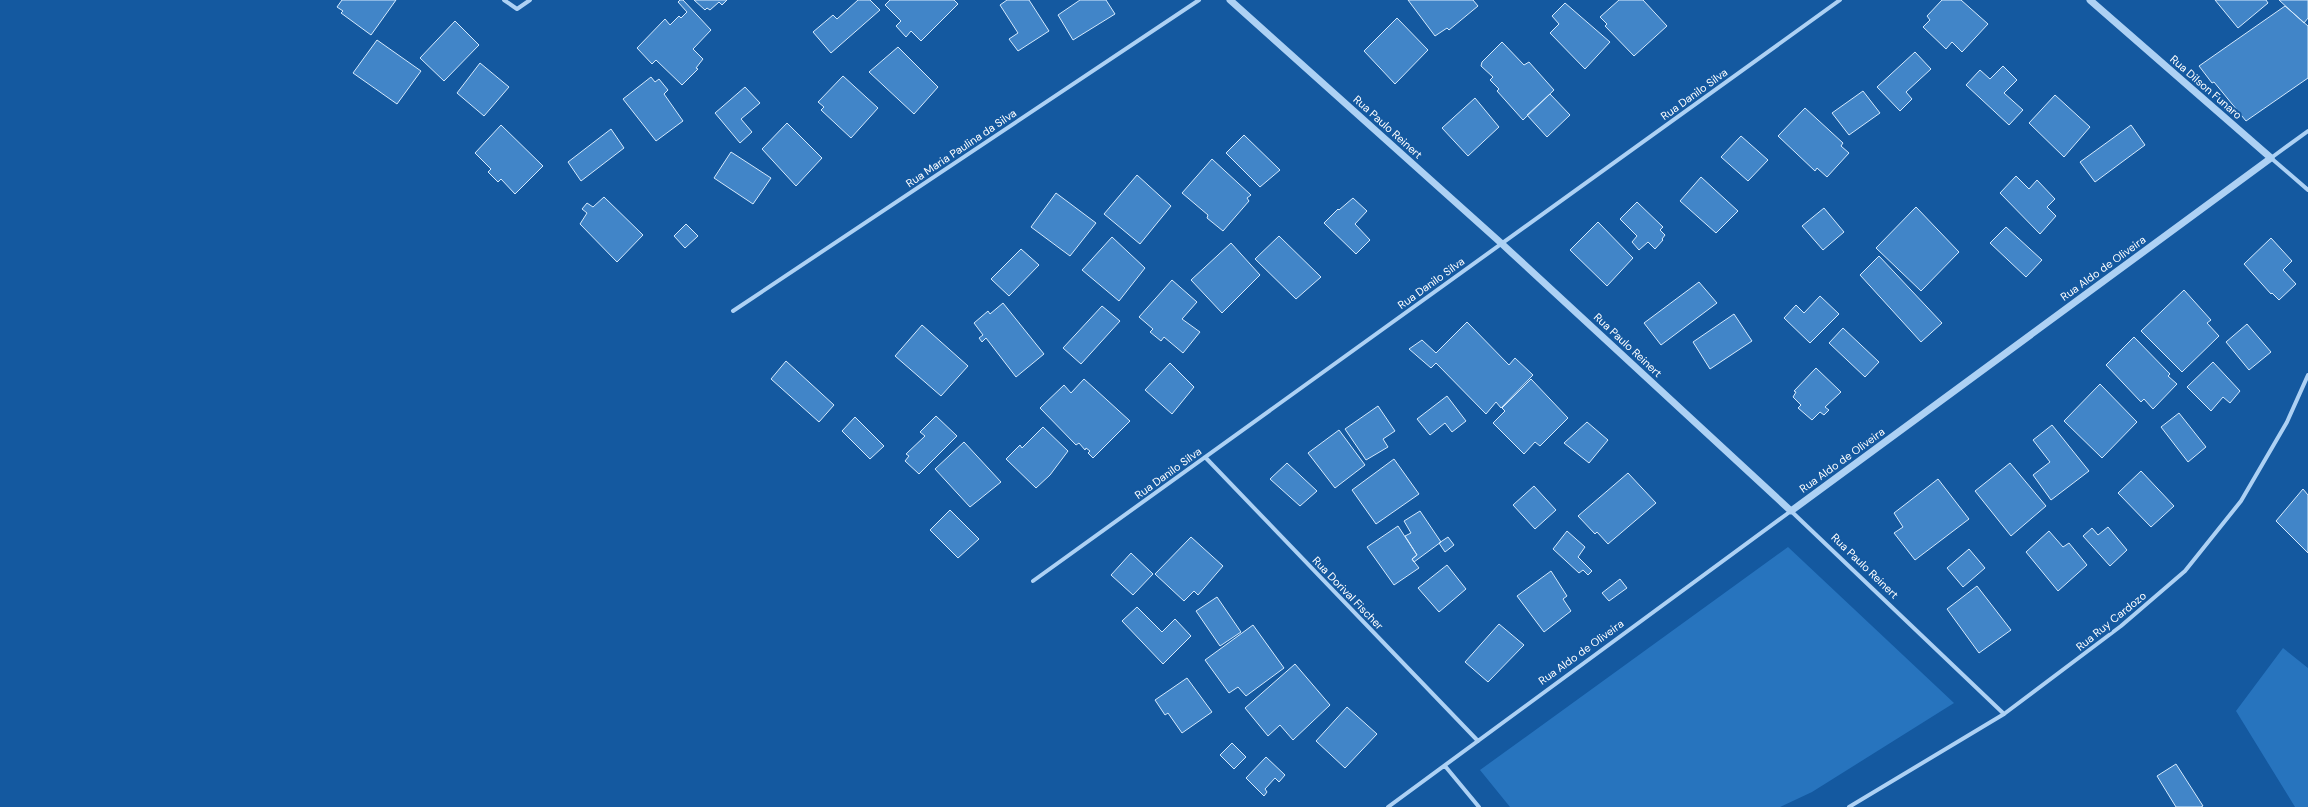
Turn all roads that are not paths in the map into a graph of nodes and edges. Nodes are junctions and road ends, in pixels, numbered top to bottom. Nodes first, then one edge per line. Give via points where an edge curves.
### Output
1 (504, 0) edge
2 (530, 0) edge
3 (1199, 0) edge
4 (1230, 0) edge
5 (1840, 0) edge
6 (2090, 0) edge
7 (2308, 131) edge
8 (2271, 158) junction
9 (2308, 190) edge
10 (1501, 243) junction
11 (733, 311) dead end
12 (2308, 374) edge
13 (1205, 457) junction
14 (1791, 511) junction
15 (1033, 581) dead end
16 (2004, 714) junction
17 (1478, 741) junction
18 (1445, 766) junction
19 (1388, 807) edge
20 (1479, 807) edge
21 (1849, 807) edge

1 - 2 street via 517,9
3 - 11 street, Rua Maria Paulina da Silva
4 - 10 street, Rua Paulo Reinert
5 - 10 street, Rua Danilo Silva
6 - 8 street, Rua Dilson Funaro
7 - 8 street, Rua Aldo de Oliveira
8 - 9 street, Rua Dilson Funaro
8 - 14 street, Rua Aldo de Oliveira
10 - 13 street, Rua Danilo Silva
10 - 14 street, Rua Paulo Reinert
12 - 16 street, Rua Ruy Cardozo via 2287,422 2241,501 2185,571 2121,626
13 - 15 street, Rua Danilo Silva
13 - 17 street, Rua Dorival Fischer
14 - 16 street, Rua Paulo Reinert
14 - 17 street, Rua Aldo de Oliveira
16 - 21 street, Rua Ruy Cardozo
17 - 18 street, Rua Aldo de Oliveira
18 - 19 street, Rua Aldo de Oliveira
18 - 20 street

